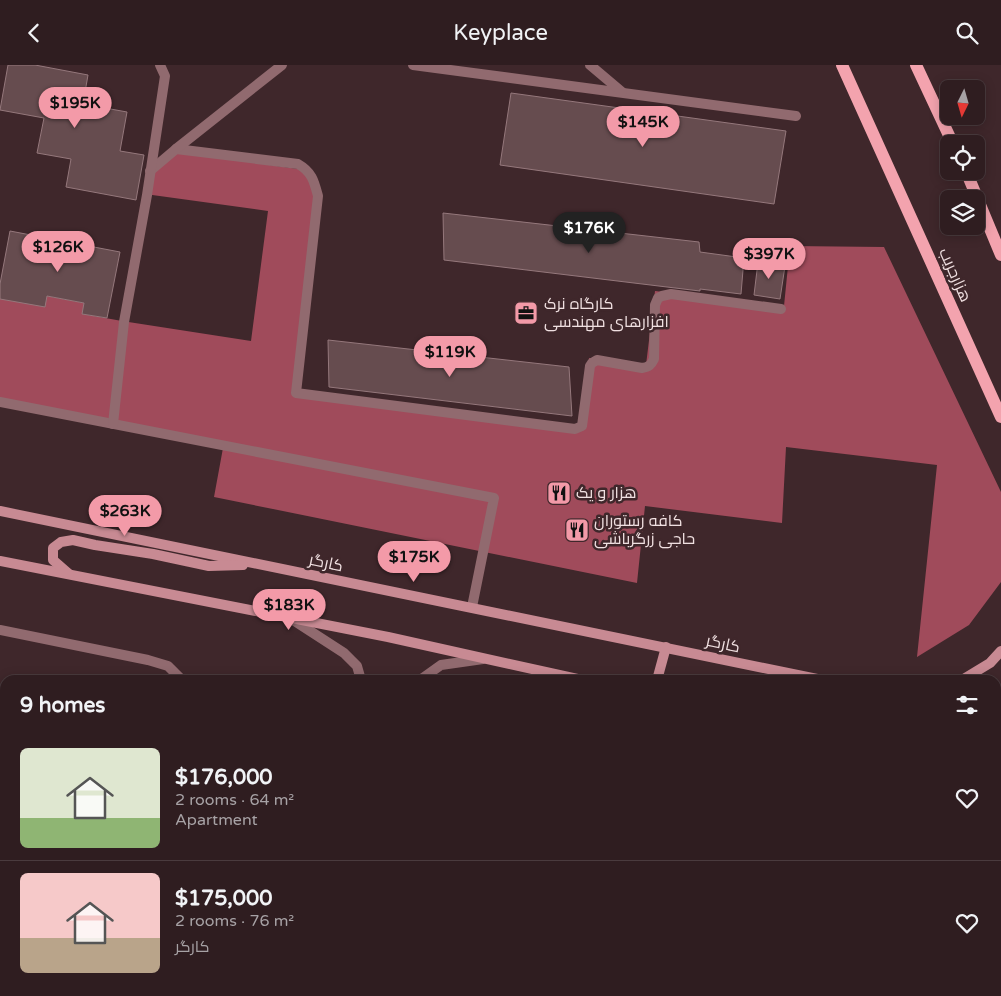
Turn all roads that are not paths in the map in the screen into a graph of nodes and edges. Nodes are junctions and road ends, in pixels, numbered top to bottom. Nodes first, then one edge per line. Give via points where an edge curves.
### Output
1 (160, 65) edge
2 (282, 65) edge
3 (413, 65) edge
4 (590, 65) edge
5 (842, 65) edge
6 (916, 65) edge
7 (623, 93) junction
8 (796, 116) dead end
9 (949, 135) edge
10 (176, 149) junction
11 (150, 171) junction
12 (970, 180) edge
13 (1001, 255) edge
14 (782, 309) dead end
15 (0, 402) edge
16 (1001, 417) edge
17 (113, 424) junction
18 (0, 511) edge
19 (0, 561) edge
20 (264, 565) junction
21 (70, 575) junction
22 (472, 607) junction
23 (290, 618) junction
24 (0, 630) edge
25 (666, 647) junction
26 (1001, 651) edge
27 (483, 659) junction
28 (177, 675) edge
29 (360, 675) edge
30 (427, 675) edge
31 (558, 675) edge
32 (658, 675) edge
33 (798, 675) edge
34 (970, 675) edge

1 - 11 street via 165,76
2 - 10 street
3 - 7 street
4 - 7 street
5 - 16 main road, هزارجریب
6 - 9 main road
7 - 8 street
10 - 11 street
10 - 14 street via 298,164 311,175 318,196 296,393 575,429 582,426 592,363 598,360 642,368 652,364 658,298 671,294
11 - 17 street via 124,322
12 - 13 main road
15 - 17 street
17 - 22 street via 494,498
18 - 20 main road, کارگر
19 - 21 main road
20 - 21 main road via 209,566 153,554 60,541 52,548 53,560
20 - 22 main road, کارگر
21 - 23 main road
22 - 25 main road, کارگر
23 - 27 main road
23 - 29 street via 344,653 357,666
24 - 28 street via 148,660 168,667
25 - 32 main road
25 - 33 main road, کارگر
26 - 34 main road via 990,663
27 - 30 street via 441,665
27 - 31 main road

